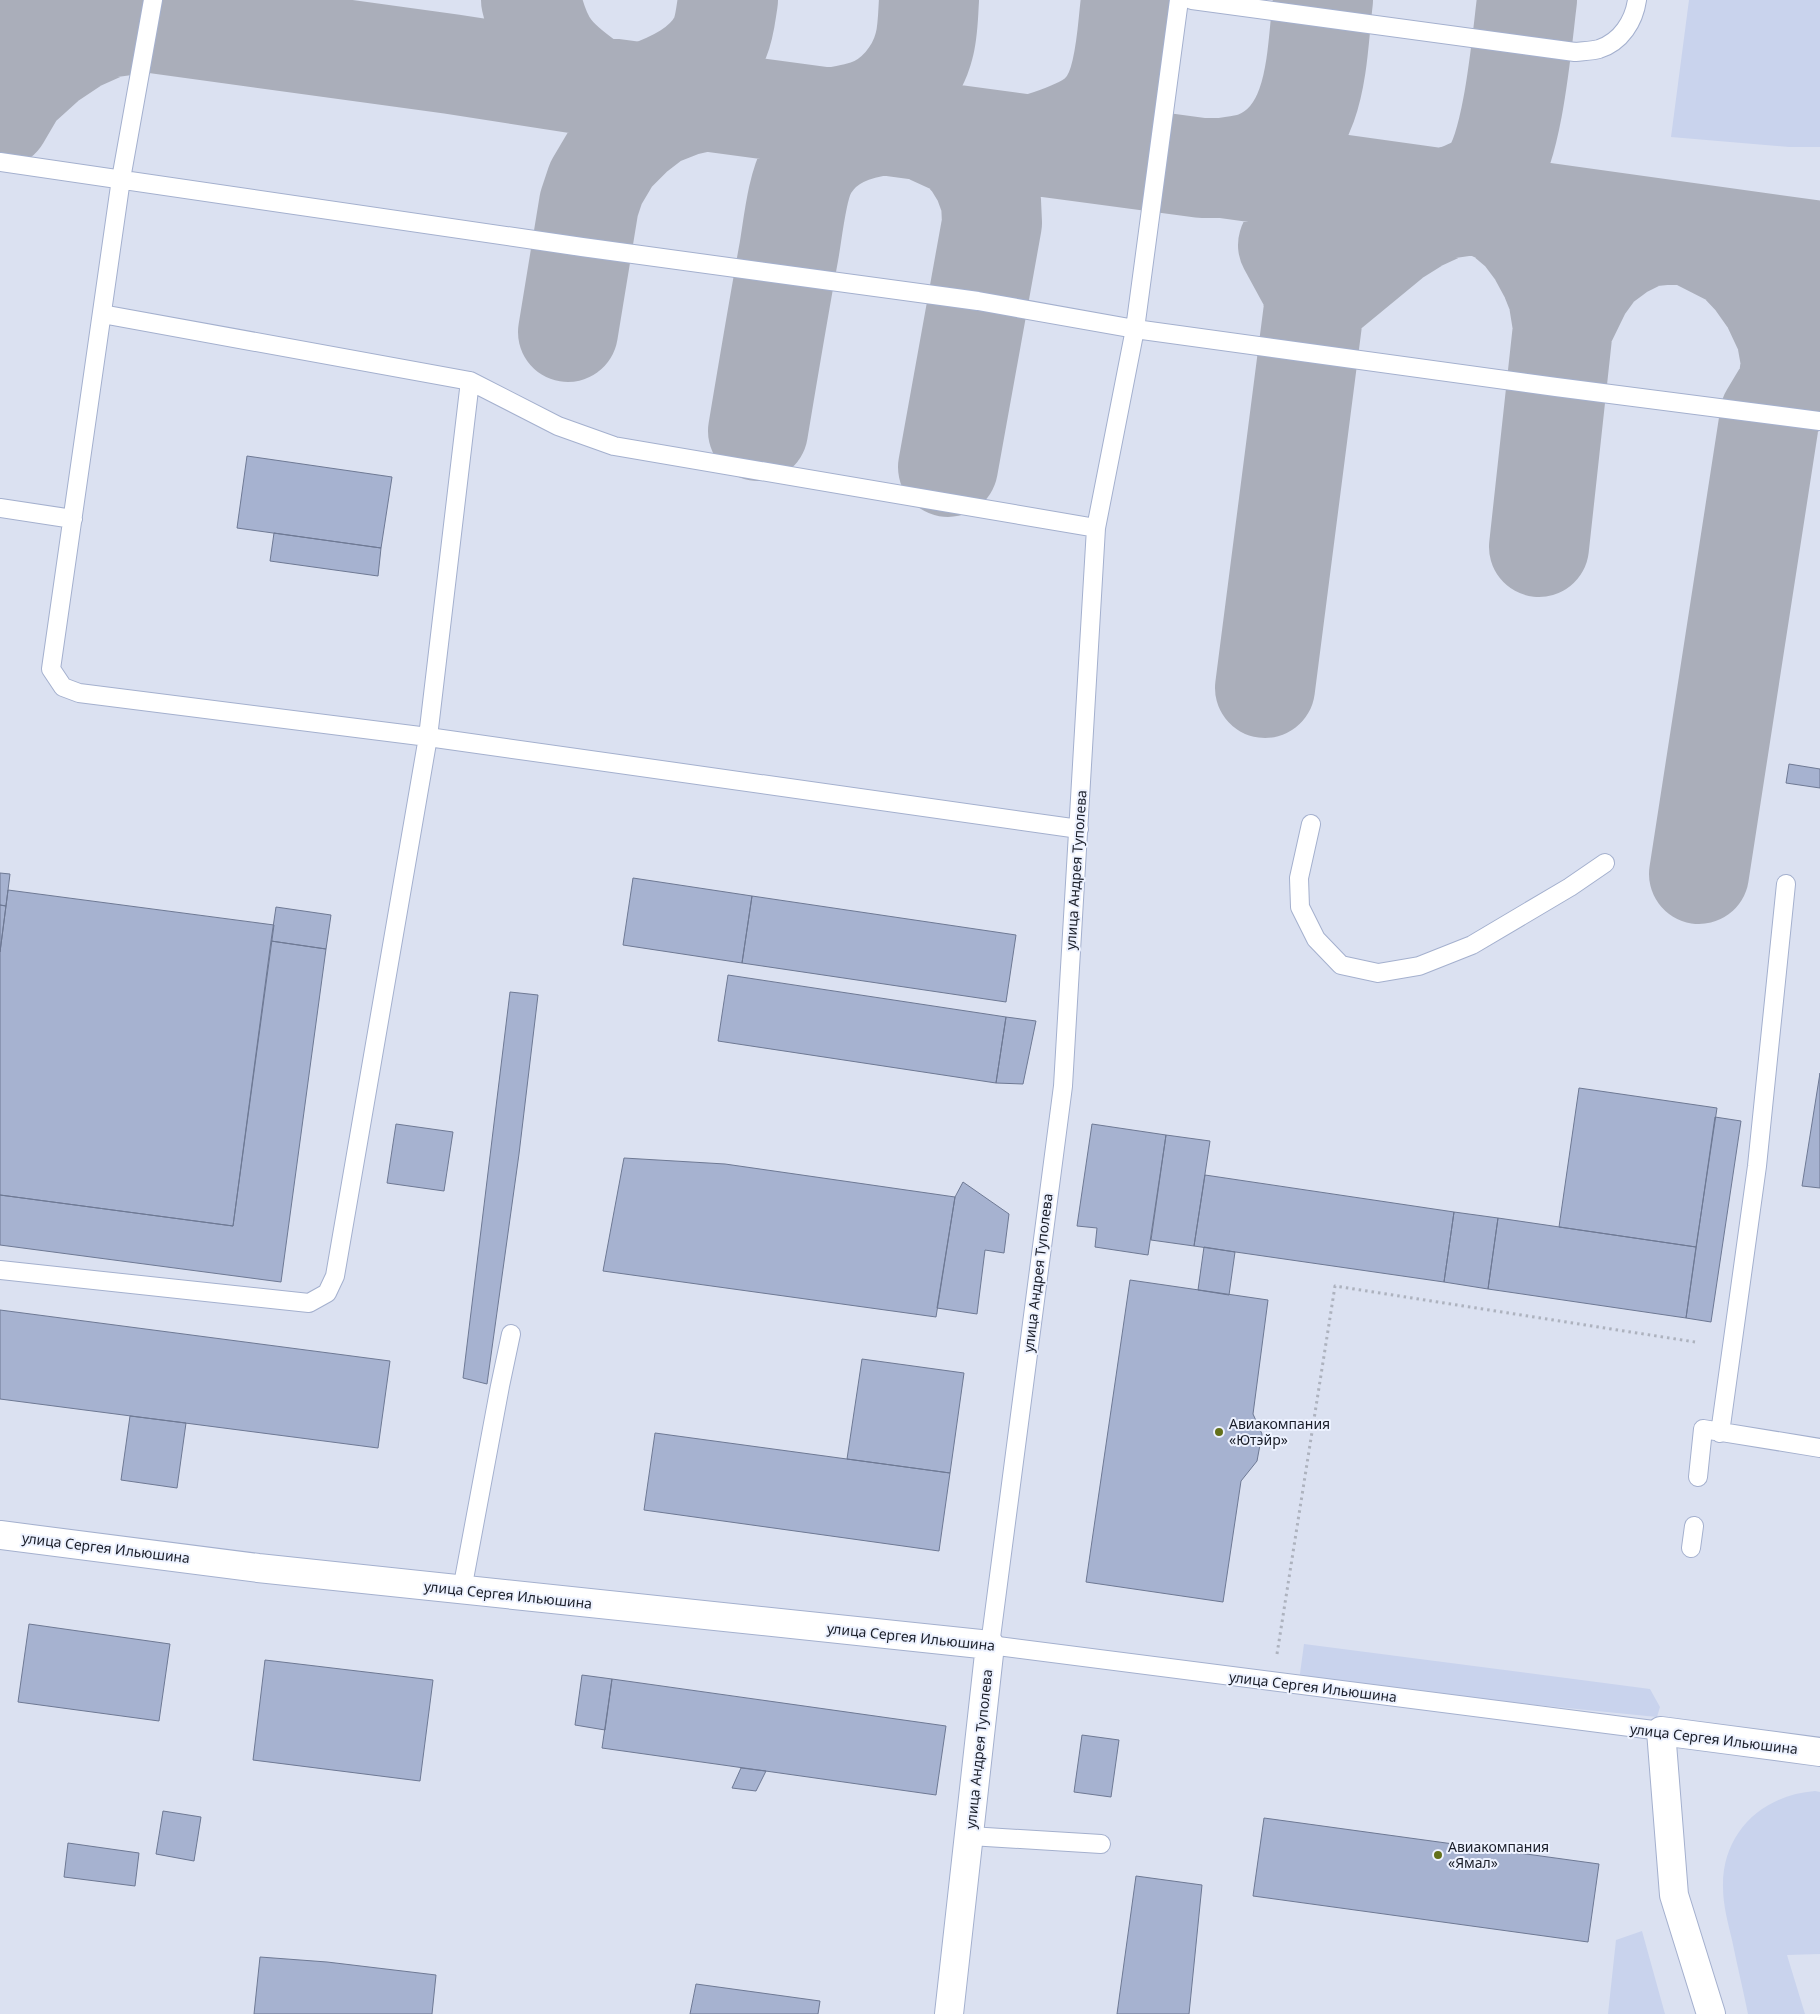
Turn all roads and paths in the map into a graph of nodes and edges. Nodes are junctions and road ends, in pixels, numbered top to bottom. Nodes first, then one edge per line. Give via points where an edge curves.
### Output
1 (152, 0) edge
2 (1179, 0) edge
3 (1192, 0) edge
4 (1637, 0) edge
5 (0, 162) edge
6 (121, 180) junction
7 (102, 314) junction
8 (1135, 329) junction
9 (470, 381) junction
10 (1820, 421) edge
11 (0, 508) edge
12 (73, 519) junction
13 (1096, 528) junction
14 (428, 736) junction
15 (1312, 824) dead end
16 (1078, 829) junction
17 (1604, 863) dead end
18 (1786, 884) dead end
19 (0, 1270) edge
20 (511, 1334) dead end
21 (1694, 1342) dead end
22 (1720, 1433) junction
23 (1820, 1448) edge
24 (1698, 1477) dead end
25 (1694, 1526) dead end
26 (0, 1535) edge
27 (1691, 1548) dead end
28 (462, 1590) junction
29 (990, 1645) junction
30 (1276, 1660) dead end
31 (1661, 1731) junction
32 (1820, 1752) edge
33 (970, 1836) junction
34 (1101, 1844) dead end
35 (949, 2014) edge
36 (1710, 2014) edge

1 - 6 lane
2 - 8 lane, улица Андрея Туполева
3 - 4 lane via 1575,52 1600,49 1622,35 1635,13
5 - 6 lane
6 - 7 lane
6 - 8 lane via 572,246 978,300
7 - 9 lane
7 - 12 lane
8 - 10 lane
8 - 13 lane, улица Андрея Туполева
9 - 13 lane via 558,426 614,446
9 - 14 lane
11 - 12 lane
12 - 14 lane via 51,669 63,687 79,693
13 - 16 lane, улица Андрея Туполева
14 - 16 lane
14 - 19 lane via 335,1276 327,1293 310,1303
15 - 17 lane via 1299,878 1300,907 1316,939 1341,965 1378,972 1419,966 1472,945
16 - 29 lane, улица Андрея Туполева via 1063,1086
18 - 22 lane via 1757,1166
20 - 28 lane
21 - 30 path via 1335,1286
22 - 23 lane
22 - 24 lane via 1702,1429
25 - 27 lane
26 - 28 street, улица Сергея Ильюшина
28 - 29 street, улица Сергея Ильюшина
29 - 31 lane, улица Сергея Ильюшина
29 - 33 street, улица Андрея Туполева
31 - 32 street, улица Сергея Ильюшина
31 - 36 street via 1674,1895
33 - 34 lane
33 - 35 street, улица Андрея Туполева

